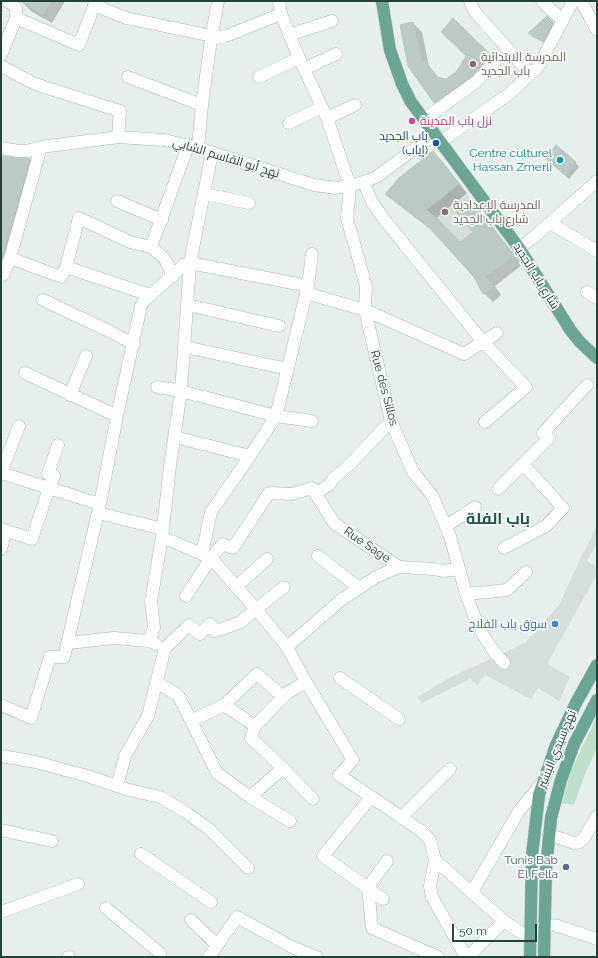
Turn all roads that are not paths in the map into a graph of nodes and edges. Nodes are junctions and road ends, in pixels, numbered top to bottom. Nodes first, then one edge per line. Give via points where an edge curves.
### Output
1 (8, 1) edge
2 (218, 1) edge
3 (279, 1) edge
4 (382, 1) edge
5 (470, 1) edge
6 (542, 1) edge
7 (573, 1) edge
8 (581, 1) edge
9 (95, 3) edge
10 (281, 14) junction
11 (16, 18) junction
12 (562, 20) junction
13 (332, 21) dead end
14 (597, 30) edge
15 (289, 35) junction
16 (211, 38) junction
17 (336, 54) dead end
18 (1, 55) edge
19 (495, 61) dead end
20 (301, 63) junction
21 (1, 66) edge
22 (530, 74) junction
23 (128, 77) dead end
24 (259, 77) dead end
25 (202, 105) junction
26 (355, 105) dead end
27 (322, 107) junction
28 (327, 118) junction
29 (424, 120) junction
30 (289, 123) dead end
31 (118, 137) junction
32 (438, 138) junction
33 (40, 147) junction
34 (193, 147) junction
35 (1, 148) edge
36 (212, 153) junction
37 (597, 181) edge
38 (350, 186) junction
39 (366, 188) dead end
40 (204, 194) junction
41 (117, 201) dead end
42 (249, 203) dead end
43 (162, 220) junction
44 (550, 223) junction
45 (151, 247) junction
46 (519, 248) junction
47 (597, 251) edge
48 (312, 254) dead end
49 (10, 258) junction
50 (190, 263) junction
51 (66, 267) junction
52 (1, 276) edge
53 (172, 276) junction
54 (307, 289) junction
55 (586, 292) dead end
56 (150, 295) junction
57 (597, 298) edge
58 (43, 300) dead end
59 (188, 305) junction
60 (366, 310) junction
61 (279, 326) dead end
62 (497, 333) dead end
63 (483, 342) junction
64 (134, 344) junction
65 (185, 347) junction
66 (86, 356) dead end
67 (597, 358) edge
68 (288, 370) junction
69 (25, 373) dead end
70 (587, 385) dead end
71 (157, 387) dead end
72 (181, 391) junction
73 (70, 395) junction
74 (117, 416) junction
75 (276, 416) junction
76 (312, 421) dead end
77 (391, 421) junction
78 (485, 422) dead end
79 (19, 426) dead end
80 (175, 437) junction
81 (58, 445) dead end
82 (250, 456) junction
83 (523, 464) junction
84 (49, 488) junction
85 (498, 489) dead end
86 (316, 493) junction
87 (474, 507) dead end
88 (99, 508) junction
89 (446, 526) junction
90 (4, 530) edge
91 (162, 533) junction
92 (504, 548) dead end
93 (1, 549) edge
94 (206, 556) junction
95 (318, 556) dead end
96 (267, 559) dead end
97 (399, 567) junction
98 (459, 569) junction
99 (526, 572) dead end
100 (237, 586) junction
101 (284, 587) dead end
102 (359, 588) junction
103 (466, 594) junction
104 (186, 596) dead end
105 (256, 609) junction
106 (149, 641) junction
107 (68, 642) junction
108 (286, 647) junction
109 (165, 648) junction
110 (504, 663) dead end
111 (597, 665) edge
112 (340, 678) dead end
113 (156, 682) junction
114 (306, 682) junction
115 (283, 697) junction
116 (597, 700) edge
117 (576, 703) junction
118 (1, 705) edge
119 (224, 706) junction
120 (591, 711) junction
121 (399, 719) dead end
122 (191, 721) junction
123 (255, 726) junction
124 (1, 756) edge
125 (283, 768) junction
126 (450, 769) dead end
127 (542, 783) junction
128 (117, 786) junction
129 (250, 797) junction
130 (371, 797) junction
131 (313, 799) dead end
132 (597, 816) edge
133 (401, 818) junction
134 (290, 821) dead end
135 (1, 830) edge
136 (549, 835) junction
137 (52, 841) dead end
138 (141, 854) dead end
139 (435, 860) junction
140 (387, 861) dead end
141 (248, 868) dead end
142 (78, 884) dead end
143 (368, 887) junction
144 (472, 892) junction
145 (383, 899) dead end
146 (211, 902) dead end
147 (106, 908) dead end
148 (1, 912) edge
149 (191, 920) dead end
150 (504, 921) junction
151 (544, 924) junction
152 (530, 939) junction
153 (597, 939) edge
154 (217, 945) junction
155 (160, 953) dead end
156 (209, 957) edge
157 (316, 957) edge
158 (438, 957) edge
159 (467, 957) edge
160 (530, 957) edge
161 (544, 957) edge

1 - 11 street via 16,8
2 - 16 street
3 - 10 street
4 - 29 main road, شارع باب الجديد via 390,50 397,70 411,102
5 - 22 street via 475,12
6 - 12 street
7 - 12 street, نهج أبو القاسم الشابي
8 - 14 street
9 - 11 street via 80,45
9 - 16 street via 126,18
10 - 15 street
10 - 16 street via 226,36
11 - 18 street
12 - 22 street, نهج أبو القاسم الشابي via 538,67
13 - 15 street
15 - 20 street
16 - 25 street
17 - 20 street
19 - 29 street via 476,82
20 - 24 street
20 - 27 street
21 - 31 street via 35,84 120,111
22 - 32 street, نهج أبو القاسم الشابي via 484,113
23 - 25 street
25 - 34 street
26 - 28 street
27 - 28 street
27 - 30 street
28 - 38 street
29 - 32 main road, شارع باب الجديد
31 - 33 street, نهج أبو القاسم الشابي
31 - 34 street, نهج أبو القاسم الشابي via 164,140
32 - 38 street, نهج أبو القاسم الشابي via 376,176
32 - 46 main road, شارع باب الجديد
33 - 35 street, نهج أبو القاسم الشابي via 27,151
33 - 49 street
34 - 36 street, نهج أبو القاسم الشابي
34 - 43 street
36 - 38 street, نهج أبو القاسم الشابي via 314,185 337,188
36 - 40 street
37 - 44 street
38 - 60 street, Rue des Sillos via 347,218 366,286
39 - 63 street via 383,218
40 - 42 street
40 - 50 street
41 - 43 street
43 - 45 street
44 - 46 street
44 - 47 street
45 - 51 street via 130,242 79,218
45 - 53 street via 165,259
46 - 67 main road, شارع باب الجديد via 571,331
48 - 54 street
49 - 51 street via 61,277
49 - 52 street
50 - 53 street
50 - 54 street
50 - 59 street
51 - 56 street
53 - 56 street
54 - 60 street
54 - 68 street
55 - 57 street
56 - 64 street via 141,306
58 - 64 street
59 - 61 street
59 - 65 street
60 - 63 street via 464,354
60 - 77 street, Rue des Sillos
62 - 63 street
63 - 78 street via 526,387
64 - 74 street
65 - 68 street
65 - 72 street
66 - 73 street
68 - 75 street
69 - 73 street
70 - 83 street via 542,433 549,438
71 - 72 street
72 - 75 street
72 - 80 street
73 - 74 street
74 - 88 street
75 - 76 street
75 - 82 street
77 - 86 street via 330,484
77 - 89 street, Rue des Sillos via 413,472 432,495
79 - 84 street via 1,473
80 - 82 street
80 - 91 street
81 - 84 street via 48,474 54,476
82 - 94 street via 211,512
83 - 85 street
83 - 92 street via 563,508 546,526
84 - 88 street
84 - 90 street via 32,539
86 - 94 street via 312,488 292,494 269,493 233,548 223,544
86 - 97 street, Rue Sage via 334,522
87 - 89 street
88 - 91 street
88 - 107 street
89 - 98 street, Rue des Sillos
90 - 93 street
91 - 94 street
91 - 106 street via 151,600 154,628
94 - 100 street
94 - 104 street
95 - 102 street
96 - 100 street
97 - 98 street, Rue Sage
97 - 102 street
98 - 103 street, Rue des Sillos
99 - 103 street via 507,590
100 - 105 street
101 - 105 street
102 - 108 street
103 - 110 street, Rue des Sillos via 479,629
105 - 108 street
105 - 109 street via 239,623 215,631 210,624 200,634 189,625
106 - 107 street via 114,638
106 - 109 street
107 - 118 street via 64,657 50,657 31,718
108 - 114 street
109 - 113 street
111 - 117 main road, نهج سيدي البشير
112 - 121 street
113 - 122 street via 178,695
113 - 128 street via 148,716 125,756
114 - 115 street
114 - 130 street via 353,760 339,775
115 - 119 street via 257,674
115 - 123 street
116 - 120 main road, نهج سيدي البشير
117 - 120 main road
117 - 127 main road, نهج سيدي البشير
119 - 122 street
119 - 123 street
120 - 136 main road, نهج سيدي البشير via 574,744 561,780
122 - 129 street via 218,773
123 - 125 street via 251,738
124 - 128 street via 36,762
125 - 129 street
125 - 131 street
126 - 133 street
127 - 144 street via 519,811
127 - 152 main road, نهج سيدي البشير via 532,856
128 - 141 street via 160,797 184,811 209,829
129 - 134 street
130 - 133 street
130 - 143 street via 323,856
132 - 136 street via 580,842 575,843
133 - 139 street via 427,836
135 - 137 street
136 - 151 main road, نهج سيدي البشير
138 - 146 street
139 - 144 street
139 - 159 street via 430,886 432,896
140 - 143 street
142 - 148 street
143 - 145 street
143 - 158 street via 372,928
144 - 150 street
147 - 155 street
149 - 154 street
150 - 152 street
150 - 159 street
151 - 153 street
151 - 161 main road, نهج سيدي البشير
152 - 160 main road, نهج سيدي البشير
154 - 156 street
154 - 157 street via 237,917

